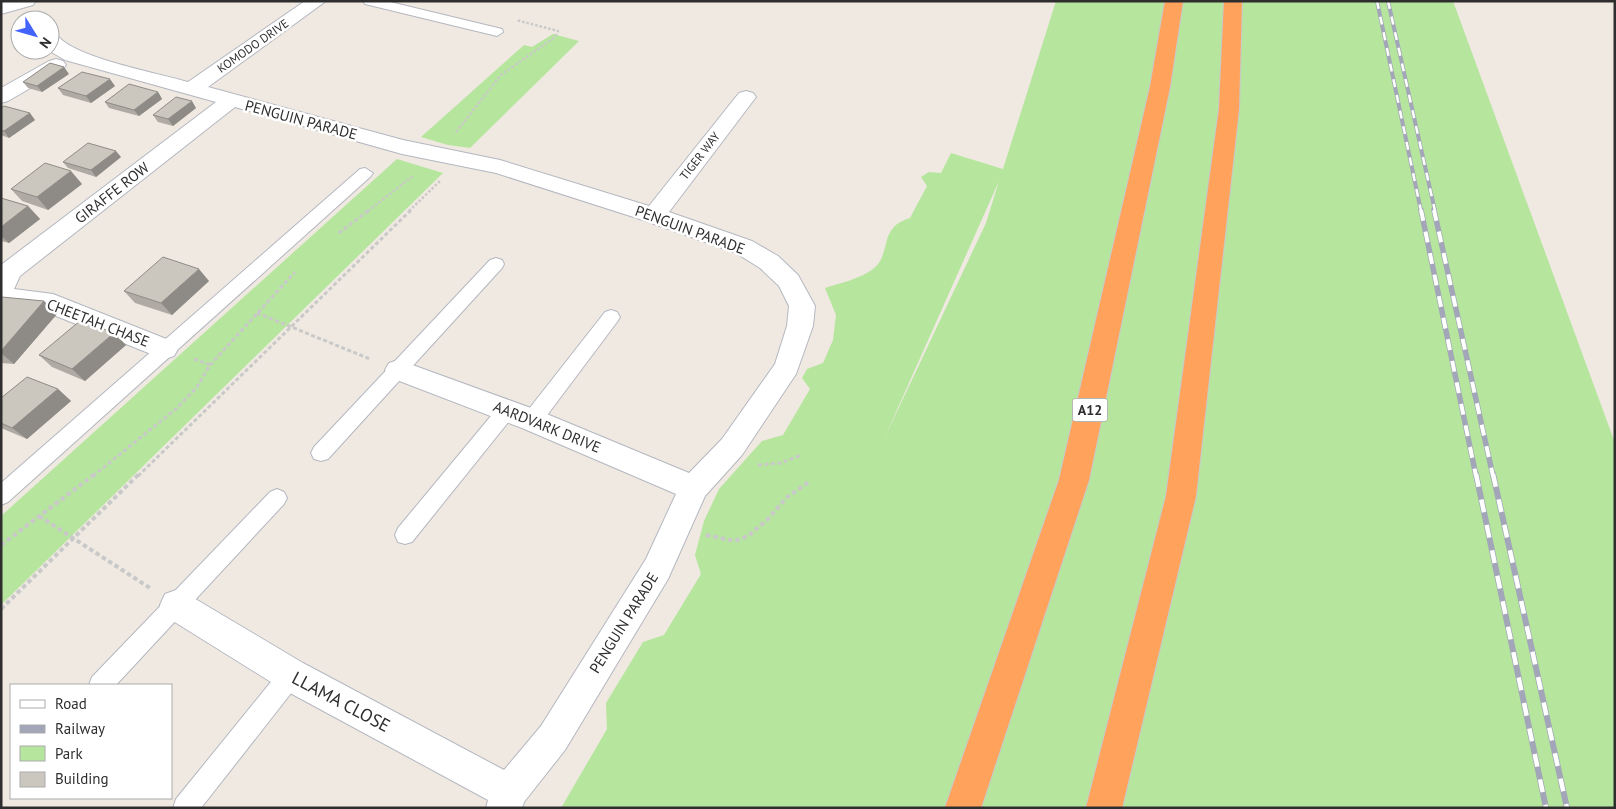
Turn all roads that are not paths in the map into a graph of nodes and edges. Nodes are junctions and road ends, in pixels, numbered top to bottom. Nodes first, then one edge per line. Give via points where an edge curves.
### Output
1 (317, 1) edge
2 (369, 1) edge
3 (1174, 1) edge
4 (1234, 1) edge
5 (29, 6) edge
6 (1, 9) edge
7 (497, 32) dead end
8 (60, 49) edge
9 (72, 56) junction
10 (190, 90) junction
11 (1, 97) edge
12 (746, 98) dead end
13 (230, 102) junction
14 (365, 172) dead end
15 (654, 215) junction
16 (496, 264) dead end
17 (1, 290) edge
18 (1, 297) edge
19 (611, 317) dead end
20 (165, 349) junction
21 (398, 370) junction
22 (520, 415) junction
23 (322, 453) dead end
24 (694, 488) junction
25 (1, 496) edge
26 (277, 498) dead end
27 (405, 535) dead end
28 (176, 605) junction
29 (291, 675) junction
30 (101, 684) edge
31 (507, 800) edge
32 (185, 808) edge
33 (963, 808) edge
34 (1104, 808) edge

1 - 10 street, KOMODO DRIVE
2 - 7 lane
3 - 33 highway, A12 via 1160,87 1074,480
4 - 34 highway via 1229,109 1181,496
5 - 6 street
8 - 9 street, PENGUIN PARADE
9 - 10 street, PENGUIN PARADE
9 - 11 street
10 - 13 street, PENGUIN PARADE
12 - 15 street, TIGER WAY
13 - 15 street, PENGUIN PARADE via 402,147 500,167 610,204
13 - 17 street, GIRAFFE ROW via 10,272
14 - 20 lane
15 - 24 street, PENGUIN PARADE via 744,247 769,262 789,281 802,306 800,326 787,367 728,451
16 - 21 lane
18 - 20 street, CHEETAH CHASE via 44,301
19 - 22 lane
20 - 25 lane
21 - 22 street, AARDVARK DRIVE
21 - 23 lane
22 - 24 street, AARDVARK DRIVE
22 - 27 lane
24 - 31 street, PENGUIN PARADE via 657,570 553,738
26 - 28 lane
28 - 29 street, LLAMA CLOSE
28 - 30 lane
29 - 31 street, LLAMA CLOSE
29 - 32 lane

